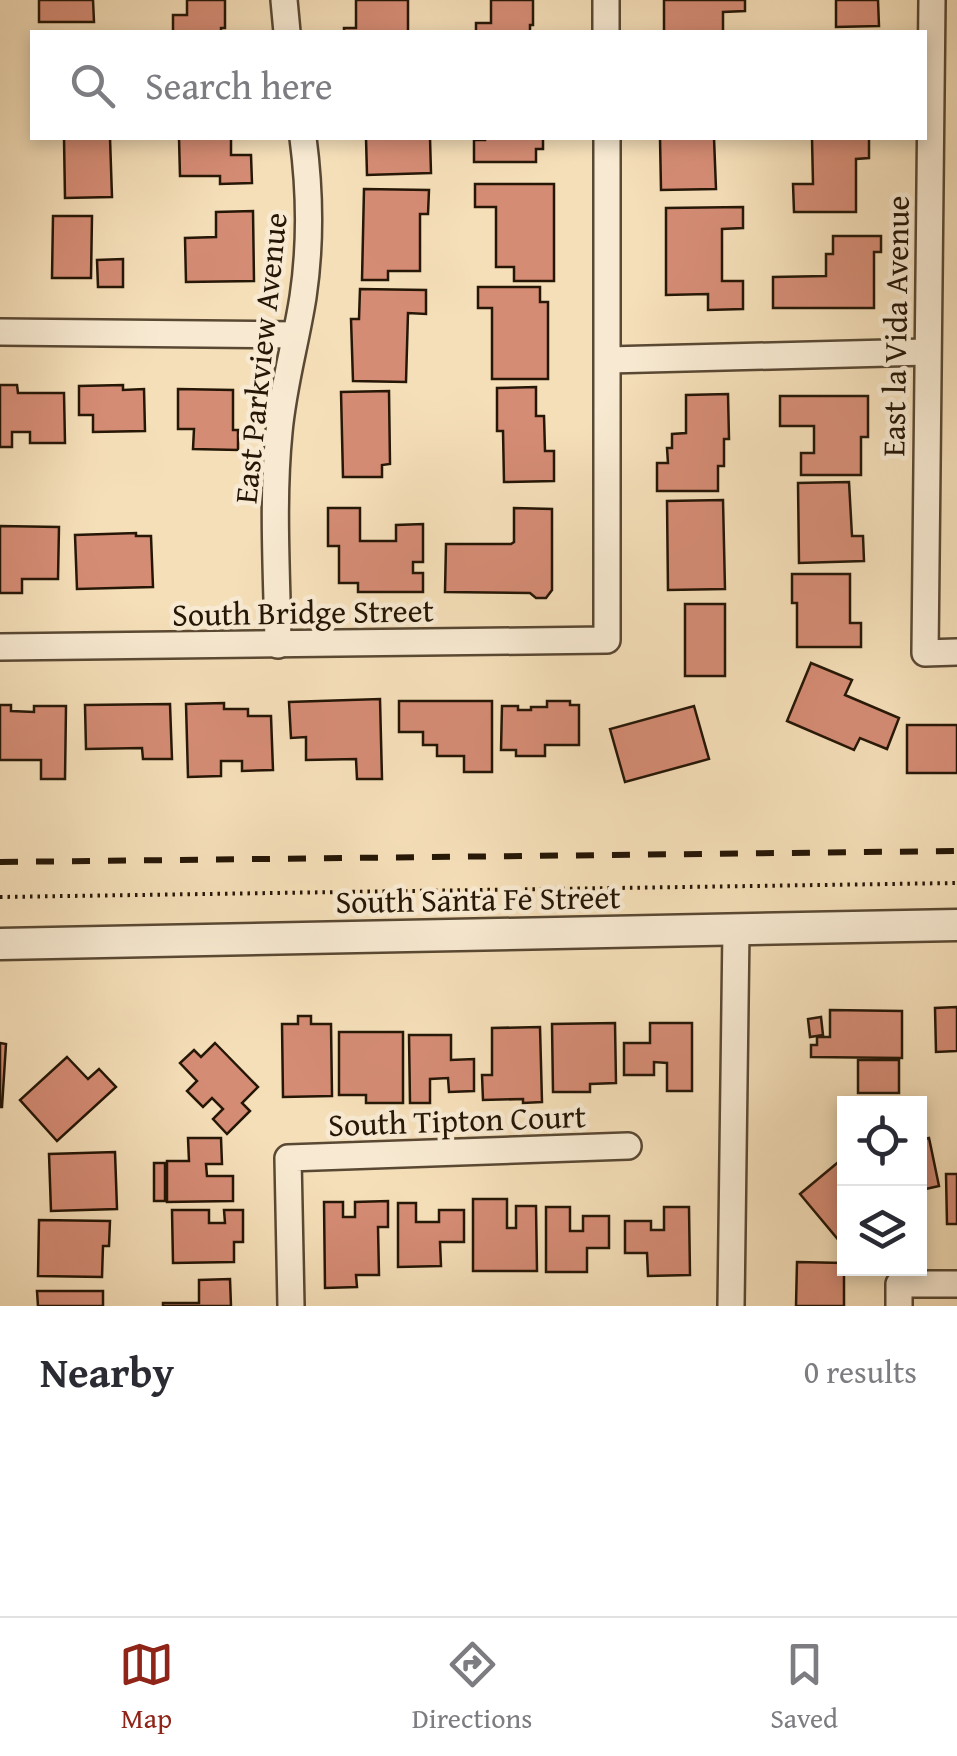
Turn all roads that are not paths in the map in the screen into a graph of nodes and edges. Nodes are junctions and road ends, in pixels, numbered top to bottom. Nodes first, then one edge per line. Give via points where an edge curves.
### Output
1 (284, 0) edge
2 (606, 0) edge
3 (932, 0) edge
4 (287, 30) edge
5 (606, 30) edge
6 (303, 140) edge
7 (607, 140) edge
8 (0, 332) edge
9 (296, 335) junction
10 (927, 352) junction
11 (608, 360) junction
12 (278, 645) junction
13 (0, 647) edge
14 (957, 652) edge
15 (957, 925) edge
16 (736, 929) junction
17 (0, 944) edge
18 (628, 1146) dead end
19 (957, 1284) edge
20 (899, 1295) edge
21 (292, 1306) edge
22 (731, 1306) edge

1 - 4 street
2 - 5 street
3 - 10 street, East la Vida Avenue
6 - 9 street, East Parkview Avenue via 310,208
7 - 11 street
8 - 9 street
9 - 12 street, East Parkview Avenue via 276,466
10 - 11 street
10 - 14 street, East la Vida Avenue via 924,653
11 - 12 street, South Bridge Street via 607,640
12 - 13 street, South Bridge Street
15 - 16 street, South Santa Fe Street
16 - 17 street, South Santa Fe Street
16 - 22 street
18 - 21 street, South Tipton Court via 288,1158
19 - 20 street

